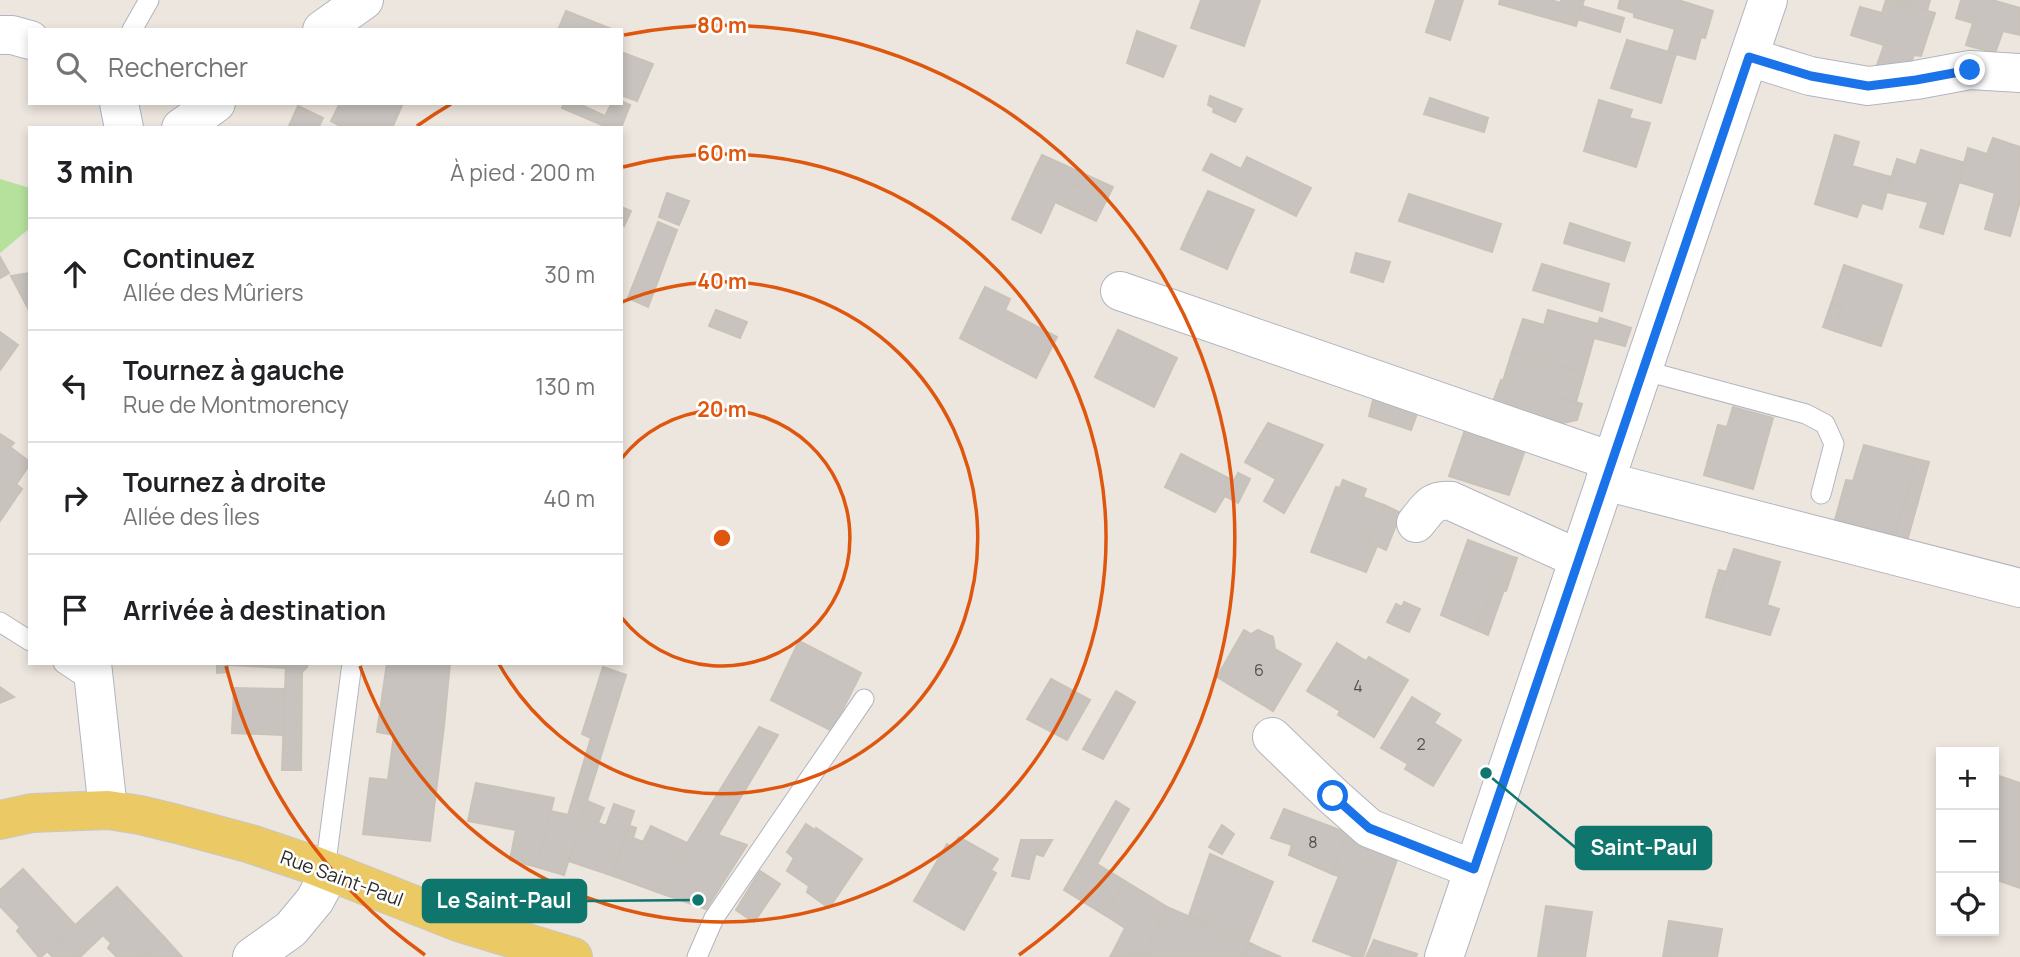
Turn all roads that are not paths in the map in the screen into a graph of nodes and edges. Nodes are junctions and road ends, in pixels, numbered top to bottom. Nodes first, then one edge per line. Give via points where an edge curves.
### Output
1 (149, 0) edge
2 (364, 0) edge
3 (1768, 0) edge
4 (133, 28) edge
5 (325, 28) edge
6 (0, 35) edge
7 (28, 39) edge
8 (1749, 57) junction
9 (2020, 73) edge
10 (119, 105) edge
11 (213, 105) edge
12 (124, 126) edge
13 (184, 126) edge
14 (1120, 291) dead end
15 (1642, 370) junction
16 (1608, 471) junction
17 (1821, 494) dead end
18 (1416, 523) dead end
19 (1579, 559) junction
20 (2020, 588) edge
21 (0, 622) edge
22 (28, 640) edge
23 (352, 665) edge
24 (83, 670) edge
25 (864, 699) dead end
26 (1272, 737) dead end
27 (108, 810) junction
28 (0, 820) edge
29 (1474, 869) junction
30 (328, 871) junction
31 (252, 957) edge
32 (573, 957) edge
33 (697, 957) edge
34 (1444, 957) edge

1 - 4 lane
2 - 5 street
3 - 8 street
6 - 7 street
8 - 9 street via 1811,76 1868,86 1970,70
8 - 15 street
10 - 12 street
11 - 13 street
14 - 16 street
15 - 16 street
15 - 17 lane via 1806,414 1825,424 1834,444
16 - 19 street
16 - 20 street
18 - 19 street via 1432,503 1451,501
19 - 29 street
21 - 22 lane
23 - 30 lane
24 - 27 street
25 - 33 lane via 714,918
26 - 29 street via 1369,828
27 - 28 main road, Rue Saint-Paul via 32,813
27 - 30 main road, Rue Saint-Paul via 251,844
29 - 34 street
30 - 31 street via 315,900 291,929
30 - 32 main road, Rue Saint-Paul via 458,922

